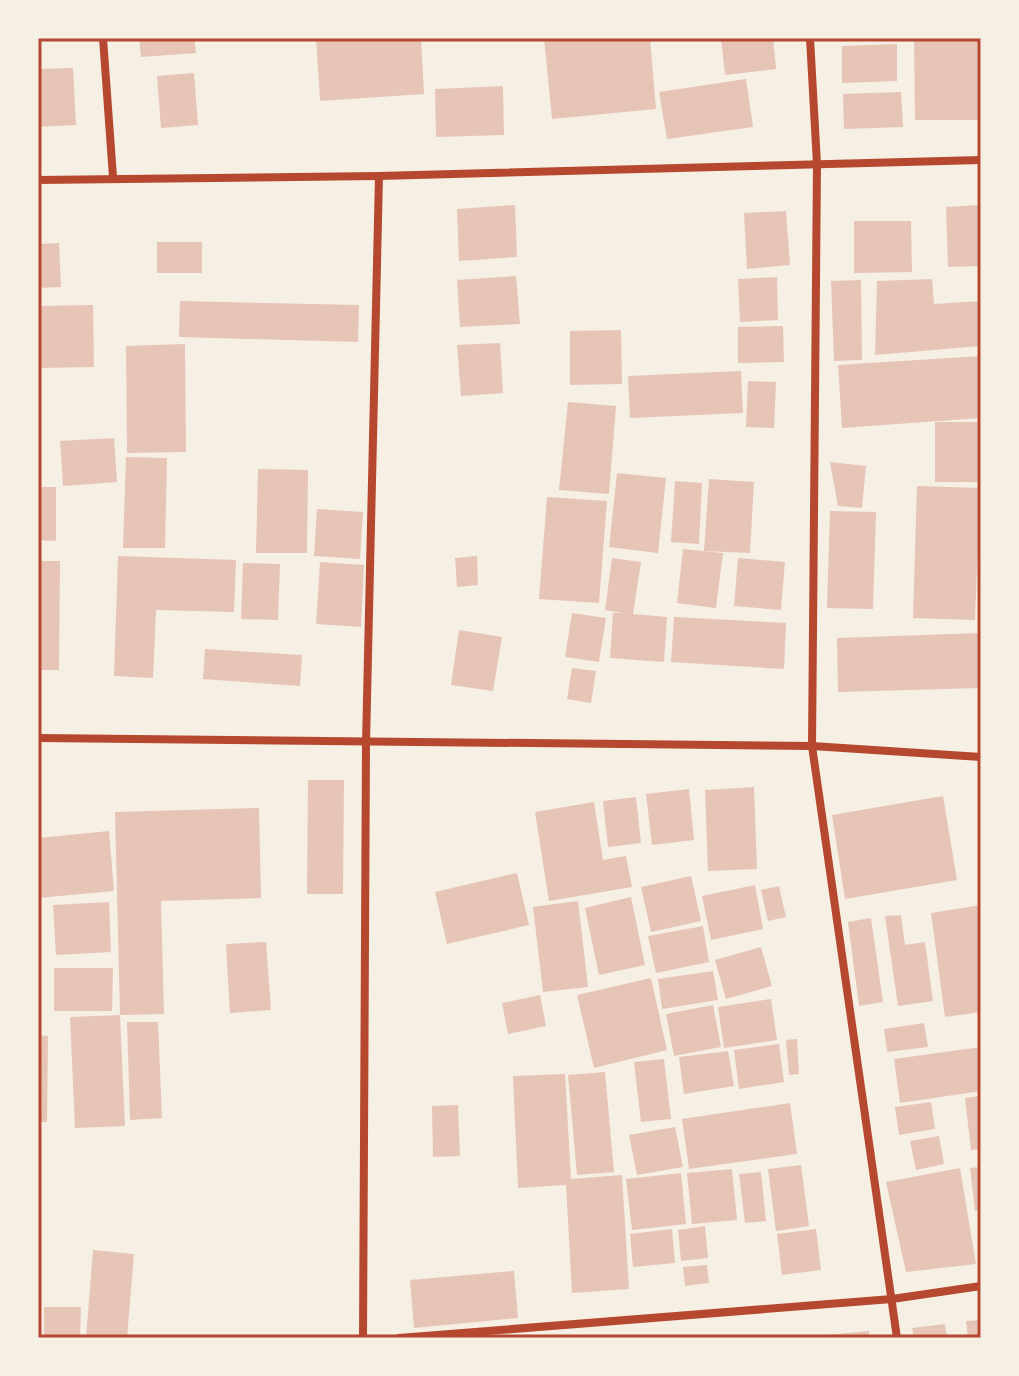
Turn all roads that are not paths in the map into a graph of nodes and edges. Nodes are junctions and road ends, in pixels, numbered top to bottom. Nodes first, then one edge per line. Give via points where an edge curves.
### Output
1 (103, 38) edge
2 (810, 38) edge
3 (981, 160) edge
4 (817, 164) junction
5 (379, 176) junction
6 (113, 177) junction
7 (38, 180) edge
8 (38, 738) edge
9 (366, 743) junction
10 (812, 746) junction
11 (981, 757) edge
12 (981, 1286) edge
13 (892, 1299) junction
14 (363, 1338) edge
15 (399, 1338) edge
16 (897, 1338) edge

1 - 6 street
2 - 4 street
3 - 4 street
4 - 5 street
4 - 10 street
5 - 6 street
5 - 9 street
6 - 7 street
8 - 9 street
9 - 10 street
9 - 14 street
10 - 11 street
10 - 13 street
12 - 13 street
13 - 15 street
13 - 16 street

